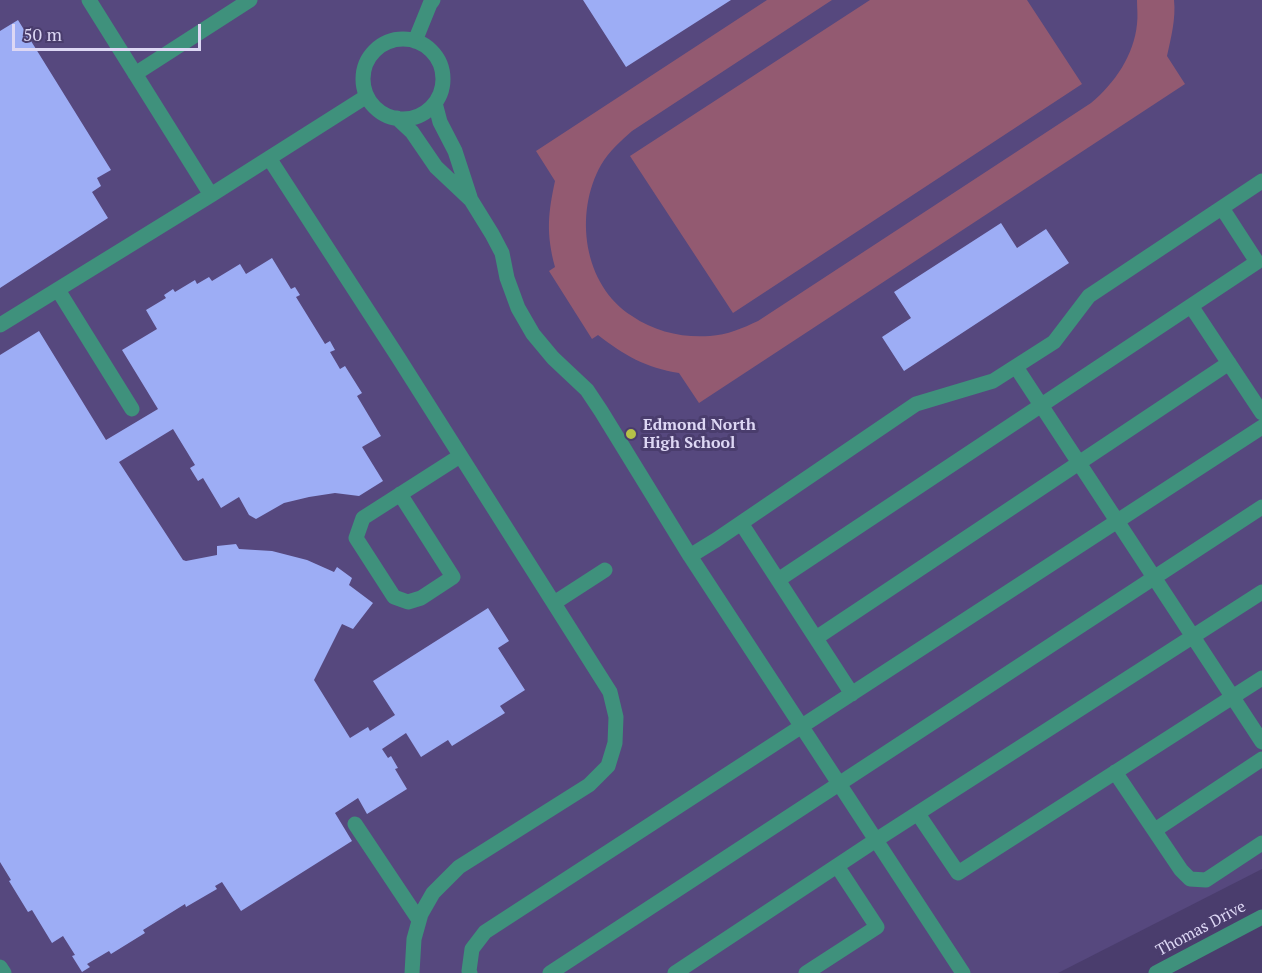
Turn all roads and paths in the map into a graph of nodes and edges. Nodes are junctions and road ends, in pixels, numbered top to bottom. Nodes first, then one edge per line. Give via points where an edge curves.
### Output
1 (89, 0) edge
2 (250, 0) edge
3 (433, 0) edge
4 (415, 42) junction
5 (135, 74) junction
6 (367, 96) junction
7 (435, 103) junction
8 (397, 118) junction
9 (269, 158) junction
10 (1262, 181) edge
11 (211, 195) junction
12 (471, 200) junction
13 (1222, 208) junction
14 (58, 290) junction
15 (1191, 306) junction
16 (0, 326) edge
17 (1229, 363) junction
18 (1016, 367) junction
19 (1041, 405) junction
20 (132, 409) dead end
21 (1262, 413) edge
22 (1262, 427) edge
23 (460, 456) junction
24 (1079, 463) junction
25 (400, 494) junction
26 (1262, 507) edge
27 (1118, 521) junction
28 (741, 523) junction
29 (690, 556) junction
30 (605, 570) dead end
31 (1154, 578) junction
32 (778, 580) junction
33 (1262, 592) edge
34 (554, 603) junction
35 (1193, 636) junction
36 (816, 638) junction
37 (1262, 678) edge
38 (852, 694) junction
39 (1232, 697) junction
40 (801, 726) junction
41 (1262, 742) edge
42 (1262, 759) edge
43 (1115, 772) junction
44 (839, 784) junction
45 (918, 814) junction
46 (355, 824) dead end
47 (1155, 830) junction
48 (876, 840) junction
49 (1262, 843) edge
50 (837, 866) junction
51 (1262, 917) edge
52 (419, 920) junction
53 (0, 967) edge
54 (4, 973) edge
55 (412, 973) edge
56 (470, 973) edge
57 (550, 973) edge
58 (675, 973) edge
59 (806, 973) edge
60 (963, 973) edge
61 (1156, 973) edge

1 - 5 street
2 - 5 street
3 - 4 street
4 - 6 street via 390,41 370,56 363,80
4 - 7 street via 426,47 441,67 441,92
5 - 11 street
6 - 8 street via 379,112
6 - 9 street
7 - 8 street via 415,118
7 - 12 street
8 - 12 street via 412,132 436,167
9 - 11 street
9 - 23 street
10 - 13 street
11 - 14 street
12 - 29 street via 502,253 518,308 533,334 587,390
13 - 15 street via 1257,262
13 - 18 street via 1089,296 1054,342
14 - 16 street
14 - 20 street
15 - 17 street
15 - 19 street
17 - 21 street
17 - 24 street
18 - 19 street
18 - 28 street via 993,381 916,404
19 - 24 street
19 - 32 street
22 - 27 street
23 - 25 street
23 - 34 street
24 - 27 street
24 - 36 street
25 - 25 street via 363,518 356,538 394,597 408,602 453,577
26 - 31 street
27 - 31 street
27 - 38 street
28 - 29 street
28 - 32 street
29 - 40 street
30 - 34 street
31 - 35 street
31 - 44 street
32 - 36 street
33 - 35 street
34 - 52 street via 610,693 616,726 608,766 589,785 459,867 433,893
35 - 39 street
35 - 45 street
36 - 38 street
37 - 39 street
38 - 40 street
39 - 41 street
39 - 43 street
40 - 44 street
40 - 56 street via 485,932 472,949
42 - 47 street
43 - 45 street via 958,873
43 - 47 street
44 - 48 street
44 - 57 street
45 - 48 street
46 - 52 street
47 - 49 street via 1190,879 1206,880
48 - 50 street
48 - 60 street
50 - 58 street
50 - 59 street via 877,927
51 - 61 street, Thomas Drive
52 - 55 street
53 - 54 street

